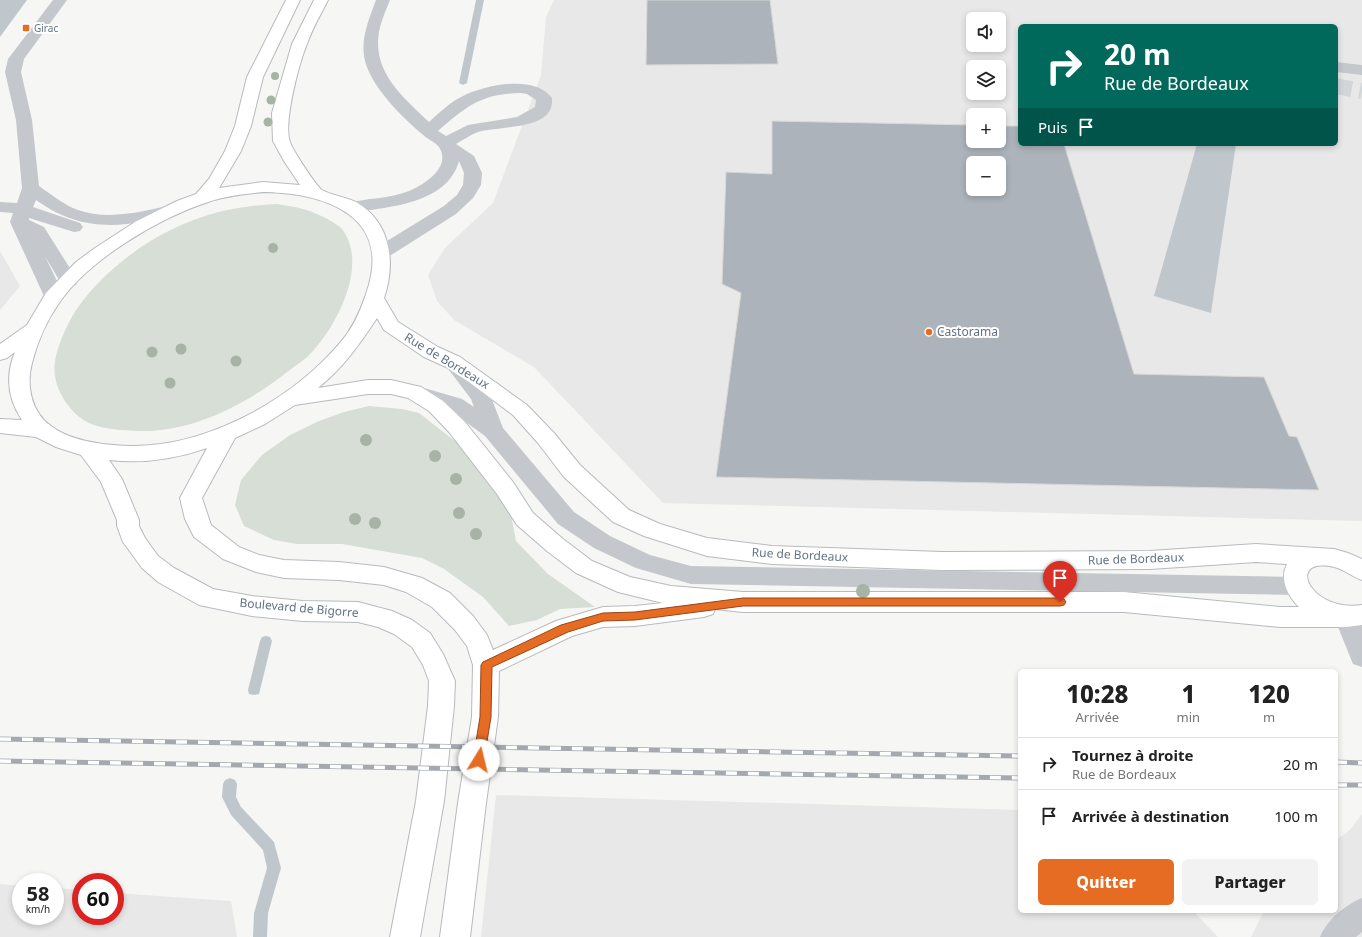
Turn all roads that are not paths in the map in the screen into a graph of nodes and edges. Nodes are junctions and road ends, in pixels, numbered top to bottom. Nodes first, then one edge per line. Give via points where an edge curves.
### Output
1 (60, 0) edge
2 (293, 0) edge
3 (321, 0) edge
4 (383, 0) edge
5 (1338, 67) edge
6 (1362, 70) edge
7 (428, 131) junction
8 (446, 143) junction
9 (31, 188) junction
10 (314, 192) junction
11 (202, 198) junction
12 (353, 207) junction
13 (0, 208) edge
14 (175, 209) junction
15 (20, 216) junction
16 (0, 219) edge
17 (146, 223) junction
18 (381, 253) junction
19 (68, 281) junction
20 (54, 296) junction
21 (376, 300) junction
22 (35, 330) junction
23 (0, 353) edge
24 (453, 362) junction
25 (414, 392) junction
26 (290, 399) junction
27 (0, 426) edge
28 (43, 431) junction
29 (493, 431) junction
30 (227, 434) junction
31 (89, 450) junction
32 (1316, 557) junction
33 (1359, 567) edge
34 (1298, 586) junction
35 (743, 602) junction
36 (1354, 616) edge
37 (1362, 657) edge
38 (486, 665) junction
39 (1362, 912) edge
40 (405, 937) edge
41 (455, 937) edge
42 (1335, 937) edge

1 - 9 street via 16,59 13,72 24,120
2 - 11 main road via 255,77 243,126 233,151 216,181
3 - 10 main road via 299,44 280,113 281,141
4 - 7 street via 372,31 370,46 374,66 383,84
5 - 6 street
7 - 8 street
7 - 8 street via 463,103 479,96 528,89 544,98 543,109 533,116 472,129
8 - 12 street via 451,156 449,167 428,190 407,197
8 - 18 street via 468,160 473,173 472,185 464,198 450,210
9 - 14 street via 72,214 91,219 117,220 150,216
9 - 15 street
10 - 11 main road via 286,188 257,188
10 - 12 main road
11 - 14 main road
12 - 18 main road via 370,223 378,239
13 - 15 street
14 - 17 main road
15 - 16 street
15 - 17 street via 74,227 101,229 125,228
15 - 19 street via 38,231
15 - 20 street
17 - 19 main road via 99,254
18 - 21 main road via 381,274
19 - 20 main road
20 - 22 main road
21 - 24 main road, Rue de Bordeaux via 391,326 431,352
21 - 26 main road via 364,324 345,351
22 - 23 main road
22 - 28 main road via 24,352 19,373 20,400 32,421
24 - 29 street via 481,397
24 - 32 main road, Rue de Bordeaux via 520,410 572,471 621,516 652,530 707,547 772,555 942,561 1150,560 1256,553
25 - 26 main road via 391,387 368,387
25 - 29 street via 455,404
25 - 35 main road via 436,406 457,427 505,488 525,519 584,567 626,585 671,595
26 - 30 main road
27 - 28 main road
28 - 31 main road
29 - 34 street via 566,518 602,542 644,562 691,575
30 - 31 main road via 189,447 155,454
30 - 38 main road via 191,498 202,531 231,553 256,563 284,569 384,576 414,585 441,600 464,623 478,642
31 - 40 main road, Boulevard de Bigorre via 111,479 134,542 150,562 166,576 208,598 252,606 358,612 383,618 403,627 421,640 434,660 442,681 441,706 430,801
32 - 33 main road, Rue de Bordeaux via 1340,559
32 - 34 main road via 1305,560 1298,567 1295,576
34 - 36 main road via 1303,595 1322,610 1333,615
35 - 36 main road via 1124,602 1280,617
35 - 38 main road via 635,616 603,617 565,628
36 - 37 street
38 - 41 main road via 485,717
39 - 42 street

